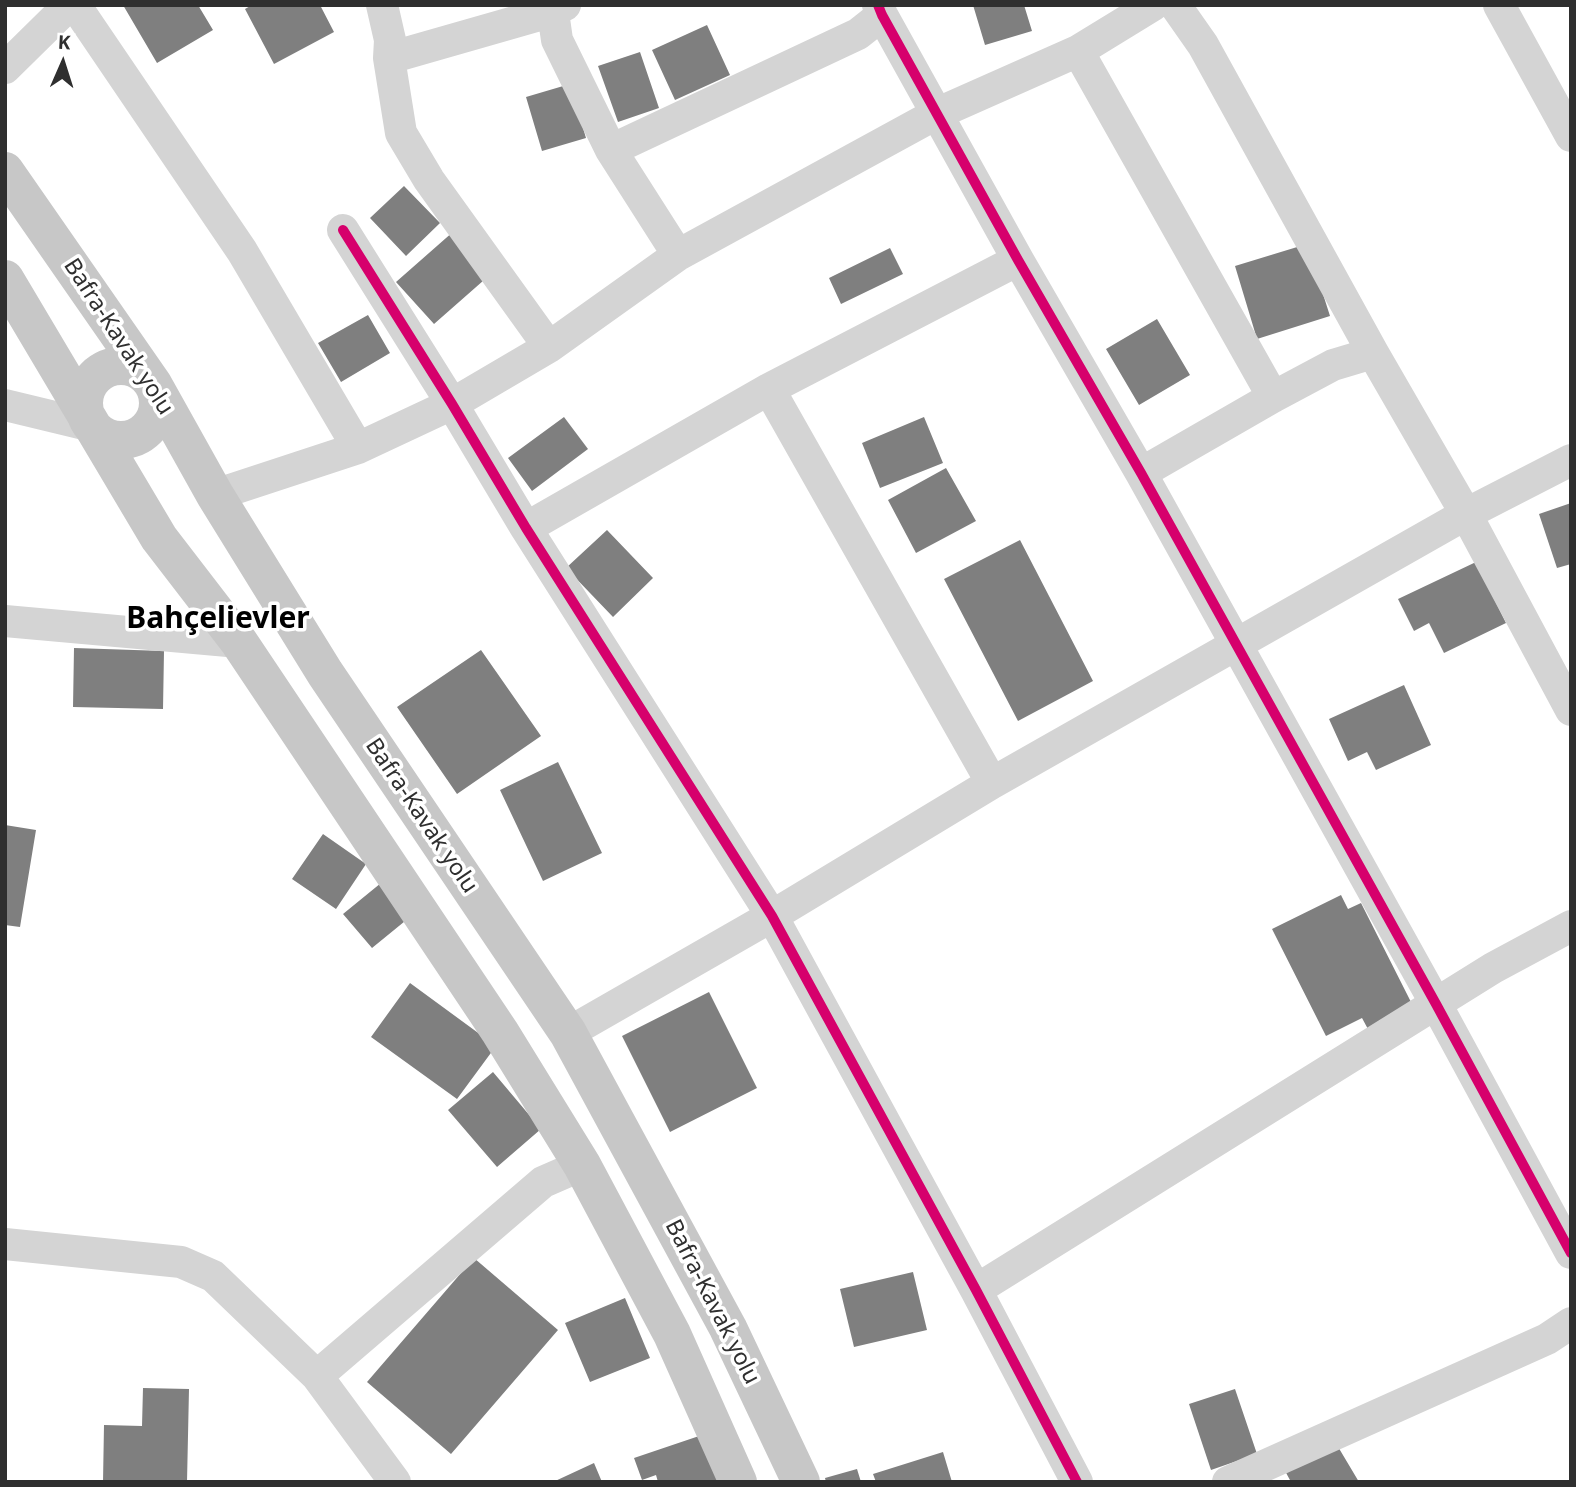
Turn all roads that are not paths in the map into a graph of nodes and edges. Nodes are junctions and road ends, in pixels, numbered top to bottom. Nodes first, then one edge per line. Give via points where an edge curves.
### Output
1 (69, 5) edge
2 (75, 5) edge
3 (382, 5) edge
4 (1153, 5) edge
5 (1175, 5) edge
6 (1499, 5) edge
7 (557, 7) edge
8 (880, 10) edge
9 (1079, 51) junction
10 (388, 58) junction
11 (5, 68) edge
12 (936, 114) junction
13 (1571, 136) edge
14 (611, 150) junction
15 (5, 171) edge
16 (342, 230) dead end
17 (678, 255) junction
18 (1018, 260) junction
19 (8, 299) edge
20 (549, 347) junction
21 (1373, 353) junction
22 (153, 384) junction
23 (769, 389) junction
24 (1273, 397) junction
25 (452, 404) junction
26 (5, 405) edge
27 (92, 426) junction
28 (358, 449) junction
29 (1571, 460) edge
30 (1141, 473) junction
31 (215, 495) junction
32 (1466, 514) junction
33 (526, 528) junction
34 (5, 621) edge
35 (239, 642) junction
36 (1236, 644) junction
37 (1571, 710) edge
38 (992, 783) junction
39 (772, 916) junction
40 (1571, 926) edge
41 (1436, 1004) junction
42 (568, 1033) junction
43 (582, 1165) junction
44 (5, 1244) edge
45 (1571, 1253) edge
46 (976, 1290) junction
47 (1571, 1323) edge
48 (317, 1376) junction
49 (395, 1482) edge
50 (738, 1482) edge
51 (802, 1482) edge
52 (1077, 1482) edge
53 (1228, 1482) edge

1 - 11 street
2 - 28 street via 242,251
3 - 10 street via 390,40
4 - 9 street
5 - 21 street via 1203,45
6 - 13 street
7 - 10 street
7 - 14 street via 557,40
8 - 12 street
8 - 14 street via 858,34
9 - 12 street
9 - 24 street
10 - 20 street via 401,133 429,180
12 - 17 street
12 - 18 street
14 - 17 street
15 - 22 main road, Bafra-Kavak yolu
16 - 25 street
17 - 20 street
18 - 23 street
18 - 30 street
19 - 27 main road
20 - 25 street
21 - 24 street via 1333,365
21 - 32 street
22 - 27 main road via 158,408 147,430 137,437 112,439
22 - 27 main road via 134,368 122,366 99,373 91,381 84,404
22 - 31 main road, Bafra-Kavak yolu
23 - 33 street
23 - 38 street
24 - 30 street
25 - 28 street
25 - 33 street
26 - 27 street
27 - 35 main road via 159,538
28 - 31 street
29 - 32 street
30 - 36 street
31 - 42 main road, Bafra-Kavak yolu via 325,673
32 - 36 street
32 - 37 street
33 - 39 street
34 - 35 street
35 - 43 main road via 493,1020
36 - 38 street
36 - 41 street
38 - 39 street
39 - 42 street
39 - 46 street
40 - 41 street
41 - 45 street
41 - 46 street
42 - 51 main road, Bafra-Kavak yolu via 728,1328
43 - 48 street via 543,1182
43 - 50 main road via 673,1334
44 - 48 street via 181,1262 213,1276
46 - 52 street
47 - 53 street via 1547,1339
48 - 49 street

